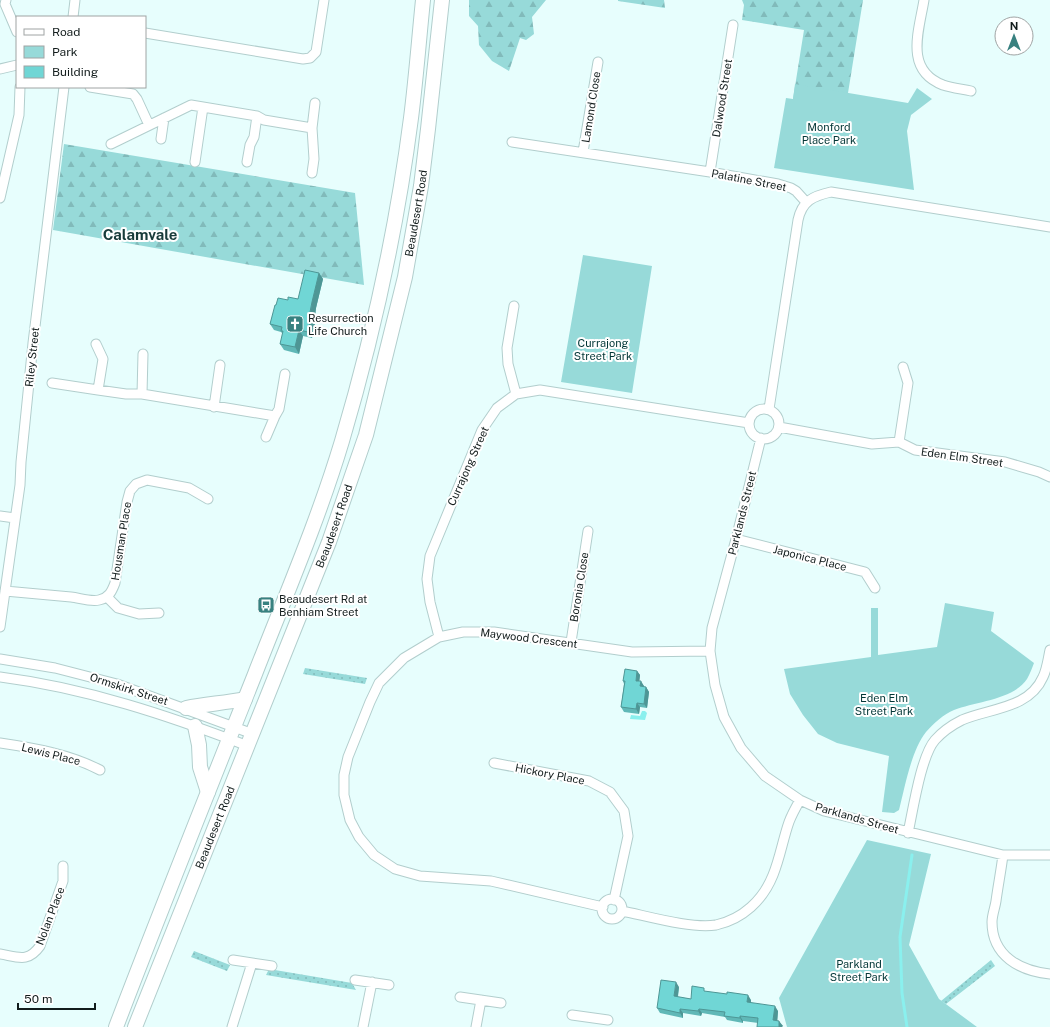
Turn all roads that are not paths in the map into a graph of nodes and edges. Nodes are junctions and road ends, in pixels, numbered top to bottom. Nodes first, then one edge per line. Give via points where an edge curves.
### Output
1 (75, 0) edge
2 (324, 0) edge
3 (423, 0) edge
4 (442, 0) edge
5 (924, 0) edge
6 (4, 3) edge
7 (73, 16) edge
8 (733, 25) dead end
9 (16, 30) edge
10 (146, 33) edge
11 (598, 62) dead end
12 (16, 65) edge
13 (0, 69) edge
14 (20, 88) edge
15 (64, 88) edge
16 (96, 88) edge
17 (971, 91) dead end
18 (315, 103) dead end
19 (203, 107) junction
20 (257, 116) junction
21 (164, 118) junction
22 (149, 125) junction
23 (312, 128) junction
24 (161, 139) dead end
25 (512, 142) dead end
26 (111, 144) dead end
27 (583, 152) junction
28 (195, 162) dead end
29 (247, 162) dead end
30 (710, 172) junction
31 (312, 174) dead end
32 (0, 198) edge
33 (806, 202) junction
34 (1050, 227) edge
35 (514, 306) dead end
36 (96, 344) dead end
37 (143, 354) dead end
38 (220, 365) dead end
39 (903, 367) dead end
40 (285, 374) dead end
41 (52, 382) dead end
42 (98, 390) junction
43 (142, 394) junction
44 (516, 394) junction
45 (214, 407) junction
46 (769, 410) junction
47 (275, 416) junction
48 (749, 423) junction
49 (779, 427) junction
50 (266, 437) dead end
51 (761, 438) junction
52 (899, 442) junction
53 (1050, 477) edge
54 (208, 499) dead end
55 (0, 516) edge
56 (15, 518) junction
57 (588, 531) dead end
58 (736, 539) junction
59 (875, 588) dead end
60 (5, 591) junction
61 (107, 597) junction
62 (160, 612) dead end
63 (0, 627) edge
64 (439, 637) junction
65 (571, 642) junction
66 (1050, 650) edge
67 (710, 651) junction
68 (0, 659) edge
69 (0, 677) edge
70 (245, 699) junction
71 (186, 708) junction
72 (195, 726) junction
73 (232, 733) junction
74 (250, 740) junction
75 (0, 743) edge
76 (494, 763) dead end
77 (100, 770) dead end
78 (208, 792) junction
79 (800, 800) junction
80 (908, 833) junction
81 (1003, 856) junction
82 (1050, 856) edge
83 (62, 866) dead end
84 (614, 900) junction
85 (602, 907) junction
86 (622, 911) junction
87 (0, 954) edge
88 (233, 960) dead end
89 (252, 963) junction
90 (272, 966) dead end
91 (1050, 974) edge
92 (355, 980) dead end
93 (372, 982) junction
94 (388, 985) dead end
95 (460, 997) dead end
96 (481, 1000) junction
97 (501, 1003) dead end
98 (572, 1014) dead end
99 (591, 1017) junction
100 (608, 1020) dead end
101 (116, 1027) edge
102 (135, 1027) edge
103 (232, 1027) edge
104 (363, 1027) edge
105 (476, 1027) edge
106 (590, 1027) edge

1 - 7 street
2 - 10 street via 316,52 310,58 303,59
3 - 70 highway, Beaudesert Road via 411,118 390,247 367,348 328,485
4 - 74 highway, Beaudesert Road via 421,186 405,277 366,435 329,542
5 - 17 street via 916,47 919,63 934,80
6 - 9 street
8 - 30 street, Dalwood Street
11 - 27 street, Lamond Close
12 - 13 street
14 - 32 street via 19,115
15 - 56 street, Riley Street
16 - 22 street via 133,94
18 - 23 street
19 - 20 street
19 - 21 street via 191,105
19 - 28 street
20 - 23 street via 264,120
20 - 29 street
21 - 22 street
21 - 24 street
22 - 26 street
23 - 31 street
25 - 27 street, Palatine Street
27 - 30 street, Palatine Street
30 - 33 street, Palatine Street via 791,188
33 - 34 street via 831,192
33 - 46 street via 800,210 798,220
35 - 44 street via 507,348 508,364
36 - 42 street via 103,360
37 - 43 street
38 - 45 street
39 - 52 street via 908,383
40 - 47 street via 279,410
41 - 42 street
42 - 43 street
43 - 45 street
44 - 48 street, Currajong Street via 540,390
44 - 64 street, Currajong Street via 497,408 482,430 430,556 427,579
45 - 47 street
46 - 48 street via 754,412
46 - 49 street via 778,418
47 - 50 street
48 - 51 street via 754,435
49 - 51 street via 770,437
49 - 52 street, Eden Elm Street via 872,444
51 - 58 street, Parklands Street
52 - 53 street, Eden Elm Street via 915,450 1005,462
54 - 61 street, Housman Place via 189,488 147,480 136,484 130,491 127,502 115,583
55 - 56 street
56 - 60 street, Riley Street
57 - 65 street, Boronia Close
58 - 59 street, Japonica Place via 865,572
58 - 67 street, Parklands Street via 712,628
60 - 61 street via 90,600
60 - 63 street, Riley Street
61 - 62 street via 118,608 139,614
64 - 65 street, Maywood Crescent via 463,632 494,632
64 - 85 street, Maywood Crescent via 404,658 379,684 370,702 348,757 344,775 344,795 350,820 359,836 374,855 395,869 420,876 491,881
65 - 67 street, Maywood Crescent via 632,652
66 - 80 street via 1043,678 1030,694 1012,705 963,720 947,728 934,741 926,756
67 - 79 street, Parklands Street via 714,685 724,717 741,748 765,776
68 - 71 street, Ormskirk Street via 84,675
69 - 72 street, Ormskirk Street via 31,681 101,697
70 - 71 highway
70 - 73 highway, Beaudesert Road
71 - 73 street, Ormskirk Street
72 - 73 street, Ormskirk Street
72 - 78 highway via 200,767
73 - 74 street, Ormskirk Street
73 - 74 street, Ormskirk Street
73 - 78 highway, Beaudesert Road
74 - 102 highway, Beaudesert Road
75 - 77 street, Lewis Place via 34,748 83,762
76 - 84 street, Hickory Place via 588,781 610,792 624,811 628,836
78 - 101 highway, Beaudesert Road
79 - 80 street, Parklands Street via 824,811
79 - 86 street via 765,892 735,918 715,925 690,925
80 - 81 street, Parklands Street
81 - 82 street, Parklands Street
81 - 91 street via 992,922 995,940 1004,955 1017,965
83 - 87 street, Nolan Place via 63,881 40,946 34,954 24,958
84 - 85 street via 608,900
84 - 86 street via 620,902
85 - 86 street via 605,916 610,919 619,916
88 - 89 street
89 - 90 street
89 - 103 street
92 - 93 street
93 - 94 street
93 - 104 street
95 - 96 street
96 - 97 street
96 - 105 street
98 - 99 street
99 - 100 street
99 - 106 street

